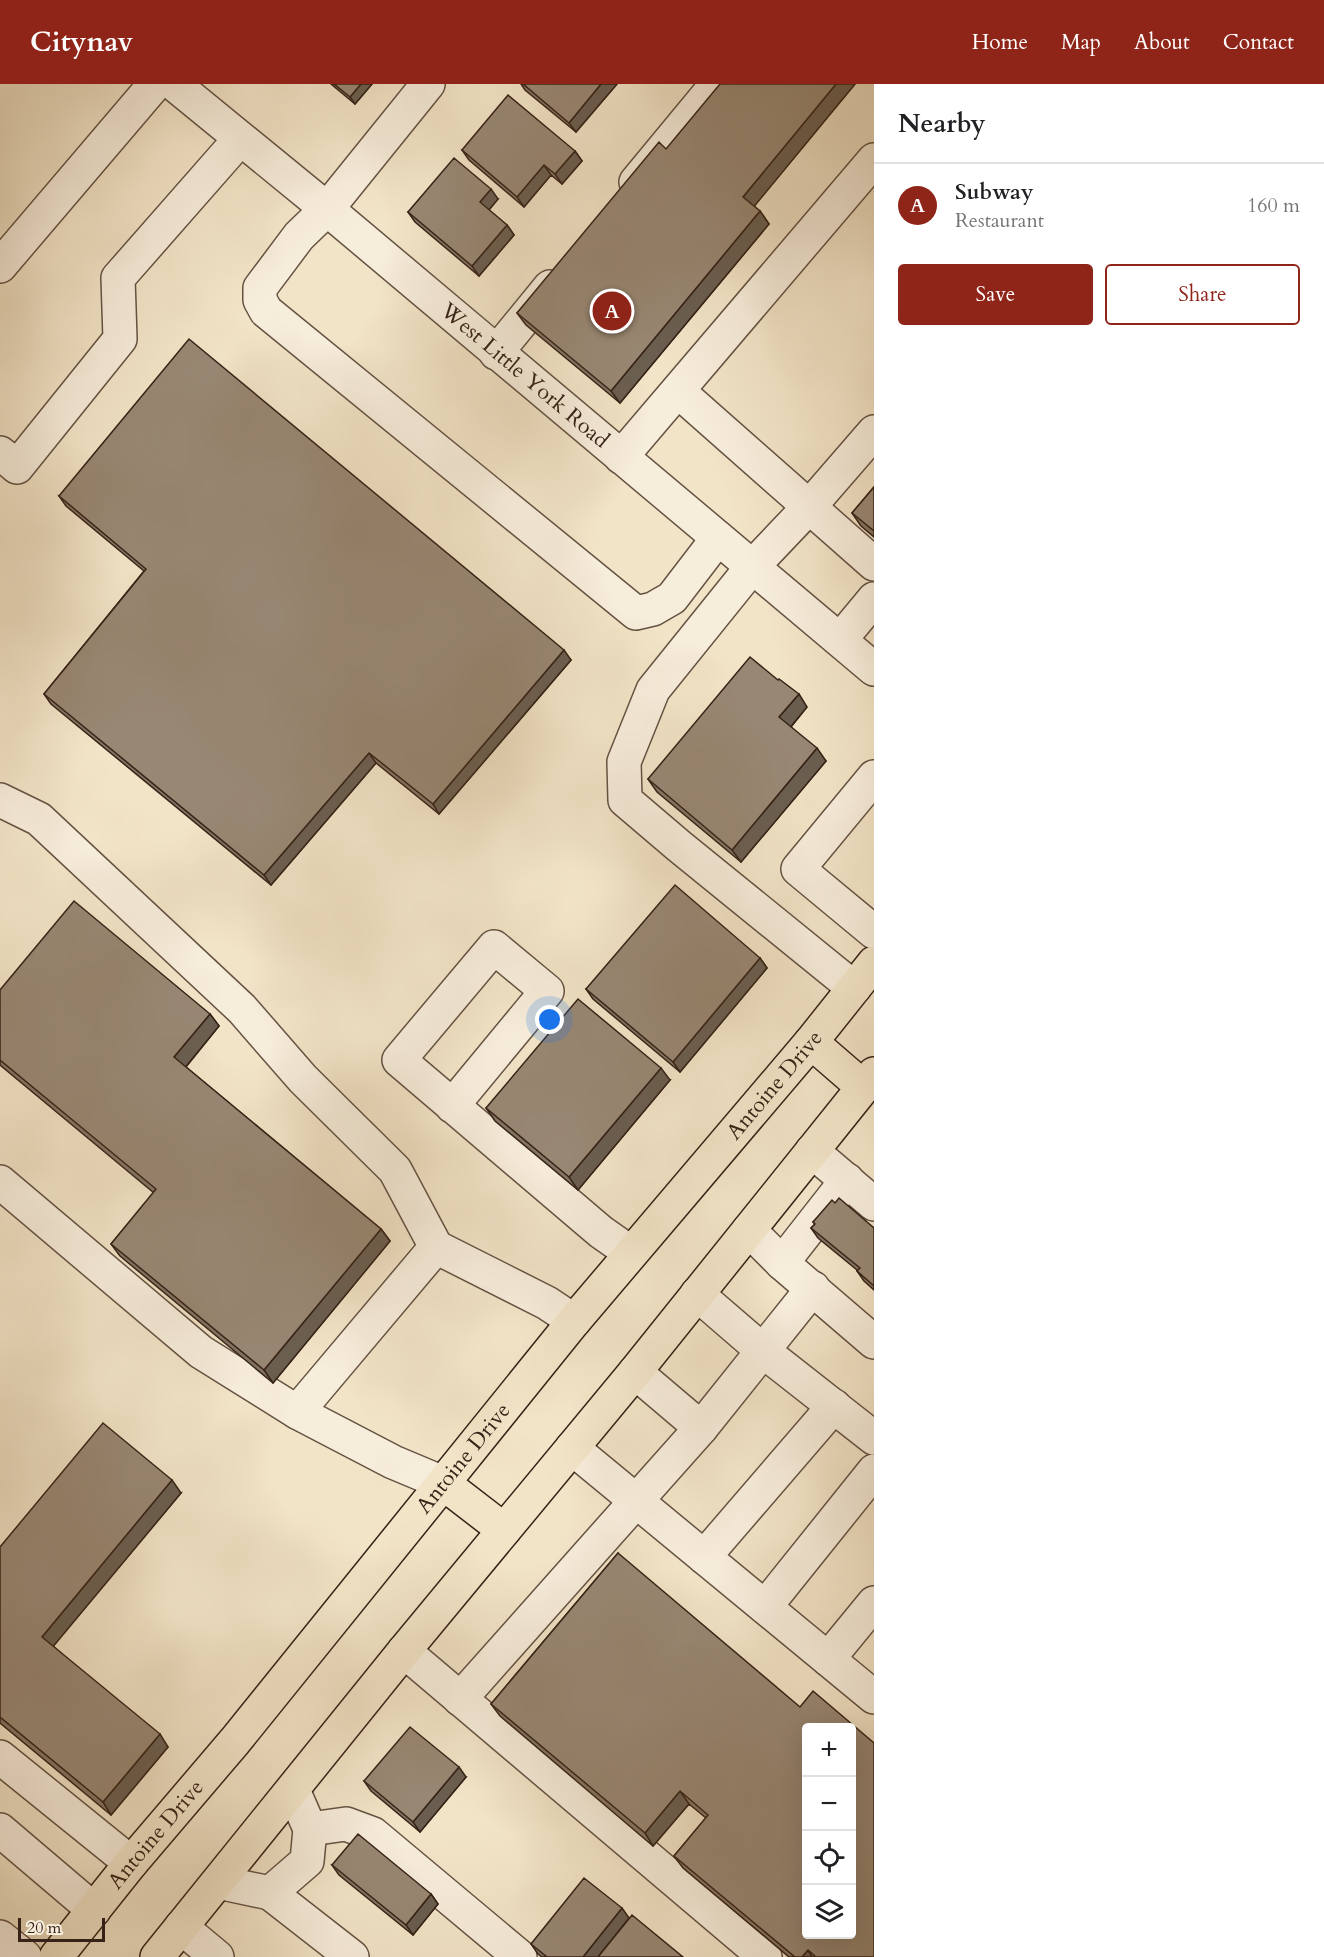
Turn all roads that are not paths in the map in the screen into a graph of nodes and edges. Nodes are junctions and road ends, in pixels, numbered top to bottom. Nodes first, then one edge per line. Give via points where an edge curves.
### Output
1 (155, 84) edge
2 (174, 84) edge
3 (428, 84) edge
4 (717, 84) edge
5 (240, 139) junction
6 (874, 160) edge
7 (327, 209) junction
8 (614, 209) edge
9 (570, 263) edge
10 (0, 266) edge
11 (496, 352) junction
12 (678, 391) junction
13 (874, 432) edge
14 (0, 453) edge
15 (621, 457) junction
16 (809, 507) junction
17 (718, 538) junction
18 (874, 564) edge
19 (752, 567) junction
20 (874, 599) edge
21 (840, 640) junction
22 (871, 660) edge
23 (874, 777) edge
24 (0, 800) edge
25 (874, 932) edge
26 (864, 976) edge
27 (811, 1042) junction
28 (870, 1086) edge
29 (452, 1106) junction
30 (812, 1151) junction
31 (847, 1180) junction
32 (0, 1182) edge
33 (874, 1204) edge
34 (749, 1230) junction
35 (436, 1247) junction
36 (631, 1253) junction
37 (782, 1263) junction
38 (813, 1288) junction
39 (697, 1294) junction
40 (574, 1321) junction
41 (874, 1342) edge
42 (763, 1350) junction
43 (635, 1372) junction
44 (834, 1406) junction
45 (297, 1412) junction
46 (701, 1428) junction
47 (874, 1438) edge
48 (572, 1448) junction
49 (874, 1471) edge
50 (443, 1483) junction
51 (636, 1502) junction
52 (504, 1530) junction
53 (704, 1557) junction
54 (874, 1604) edge
55 (765, 1607) junction
56 (404, 1651) junction
57 (828, 1659) junction
58 (874, 1697) edge
59 (460, 1699) junction
60 (0, 1757) edge
61 (293, 1790) junction
62 (310, 1829) junction
63 (0, 1830) edge
64 (131, 1863) junction
65 (218, 1882) junction
66 (270, 1893) junction
67 (94, 1910) junction
68 (181, 1927) junction
69 (0, 1937) edge
70 (25, 1957) edge
71 (56, 1957) edge
72 (156, 1957) edge
73 (217, 1957) edge
74 (352, 1957) edge
75 (520, 1957) edge
76 (765, 1957) edge

1 - 10 street
2 - 5 street, West Little York Road
3 - 7 street
4 - 8 street
5 - 7 street, West Little York Road
5 - 14 street via 118,278 120,339 17,467
6 - 12 street
7 - 11 street, West Little York Road
7 - 17 street via 299,236 260,288 260,300 266,311 636,613 672,598
9 - 11 street
11 - 15 street, West Little York Road
12 - 15 street
12 - 16 street
13 - 16 street
15 - 17 street, West Little York Road
16 - 18 street
16 - 19 street
17 - 19 street, West Little York Road
19 - 21 street, West Little York Road
19 - 26 street via 653,690 624,762 626,800 679,846
20 - 21 street
21 - 22 street, West Little York Road
23 - 25 street via 798,869
24 - 35 street via 39,819 242,1009 303,1079 395,1170
26 - 27 main road, Antoine Drive
27 - 28 main road
27 - 36 main road, Antoine Drive
28 - 30 main road
29 - 29 street via 399,1060 494,947 547,991
29 - 36 street
30 - 31 street
30 - 34 main road
31 - 33 street
31 - 37 street
32 - 45 street via 201,1352
34 - 37 street
34 - 39 main road
35 - 40 street via 547,1303
35 - 45 street
36 - 40 main road, Antoine Drive
37 - 38 street
38 - 41 street
38 - 42 street
39 - 42 street
39 - 43 main road
40 - 50 main road, Antoine Drive
42 - 44 street
42 - 46 street
43 - 46 street
43 - 48 main road
44 - 47 street
44 - 53 street
45 - 50 street
46 - 51 street
48 - 51 street
48 - 52 main road
49 - 55 street
50 - 52 main road
50 - 64 main road, Antoine Drive
51 - 53 street
51 - 59 street
52 - 56 main road
53 - 55 street
54 - 57 street
55 - 57 street
56 - 59 street
56 - 61 main road
57 - 58 street
59 - 76 street
60 - 64 street
61 - 62 street
61 - 65 main road
62 - 66 street via 307,1861
62 - 75 street via 346,1824 373,1834
63 - 67 street
64 - 67 main road, Antoine Drive
65 - 66 street
65 - 68 main road
66 - 74 street
67 - 71 main road, Antoine Drive
68 - 72 main road
68 - 73 street
69 - 70 street

